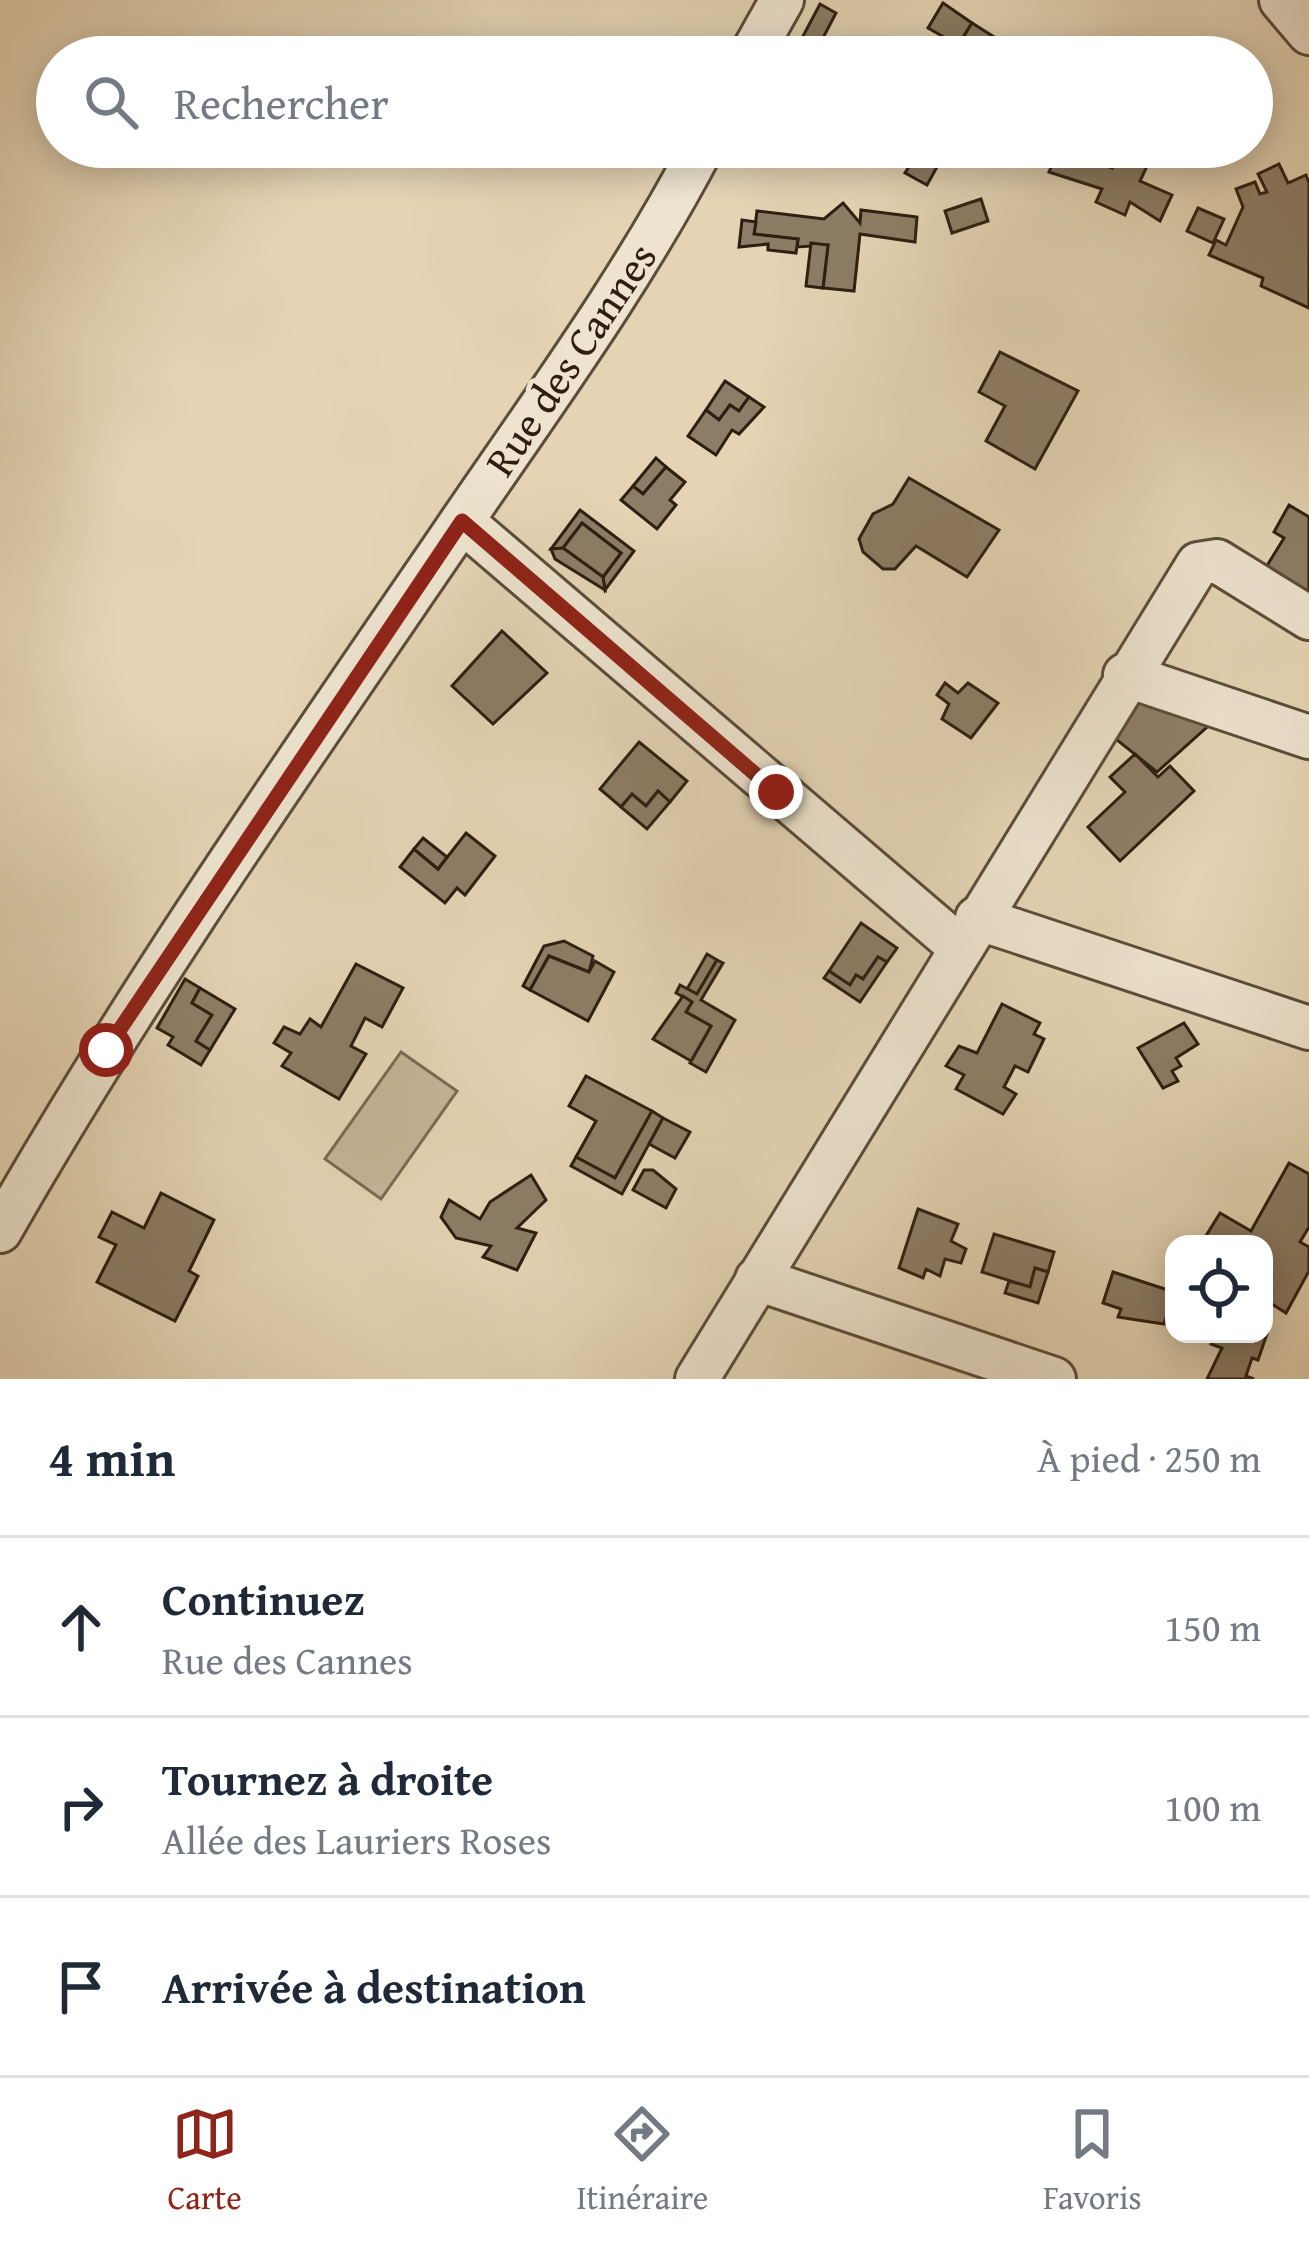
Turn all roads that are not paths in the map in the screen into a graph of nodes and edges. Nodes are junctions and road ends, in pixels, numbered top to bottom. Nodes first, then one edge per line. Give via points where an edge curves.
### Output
1 (782, 0) edge
2 (1281, 0) edge
3 (1309, 33) edge
4 (762, 36) edge
5 (690, 168) edge
6 (462, 521) junction
7 (1309, 618) edge
8 (1125, 675) junction
9 (1309, 737) edge
10 (969, 933) junction
11 (1309, 1028) edge
12 (0, 1231) edge
13 (758, 1279) junction
14 (697, 1379) edge
15 (1054, 1379) edge

1 - 4 street
2 - 3 street
5 - 6 street, Rue des Cannes via 593,332
6 - 10 street
6 - 12 street, Rue des Cannes via 187,925
7 - 8 street via 1206,559
8 - 9 street
8 - 10 street
10 - 11 street
10 - 13 street
13 - 14 street
13 - 15 street

